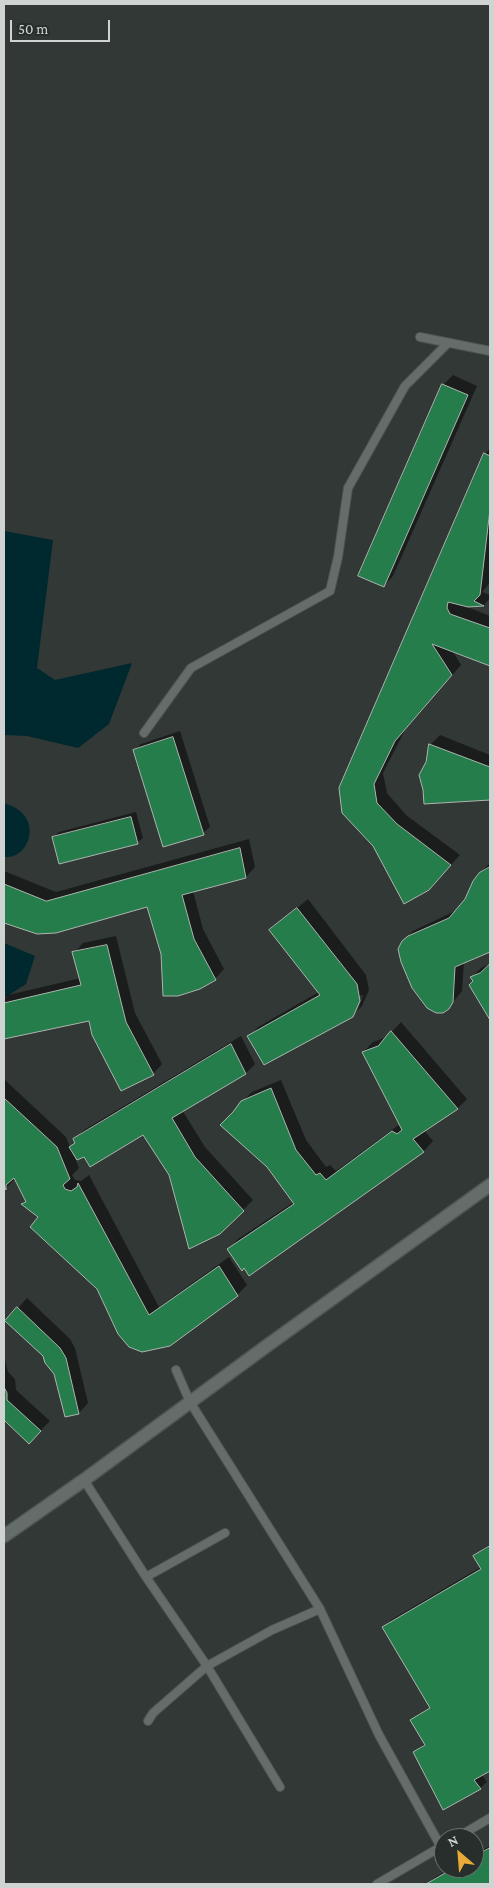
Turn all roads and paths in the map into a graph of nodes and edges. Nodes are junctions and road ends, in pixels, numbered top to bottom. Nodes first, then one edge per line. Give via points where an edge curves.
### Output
1 (420, 337) dead end
2 (448, 343) junction
3 (490, 351) edge
4 (144, 733) dead end
5 (490, 1185) edge
6 (176, 1370) dead end
7 (190, 1402) junction
8 (84, 1480) junction
9 (225, 1533) dead end
10 (4, 1536) edge
11 (146, 1577) junction
12 (320, 1609) junction
13 (207, 1666) junction
14 (148, 1721) dead end
15 (280, 1787) dead end
16 (490, 1818) edge
17 (473, 1828) edge
18 (434, 1830) edge
19 (434, 1851) edge
20 (377, 1884) edge

1 - 2 lane
2 - 3 lane
2 - 4 lane via 405,386 348,488 330,591 191,668
5 - 7 street
6 - 7 lane
7 - 8 street
7 - 12 lane
8 - 10 street
8 - 11 lane
9 - 11 lane
11 - 13 lane
12 - 13 lane via 272,1630
12 - 18 lane via 379,1735
13 - 14 lane
13 - 15 lane
16 - 17 lane
19 - 20 lane

